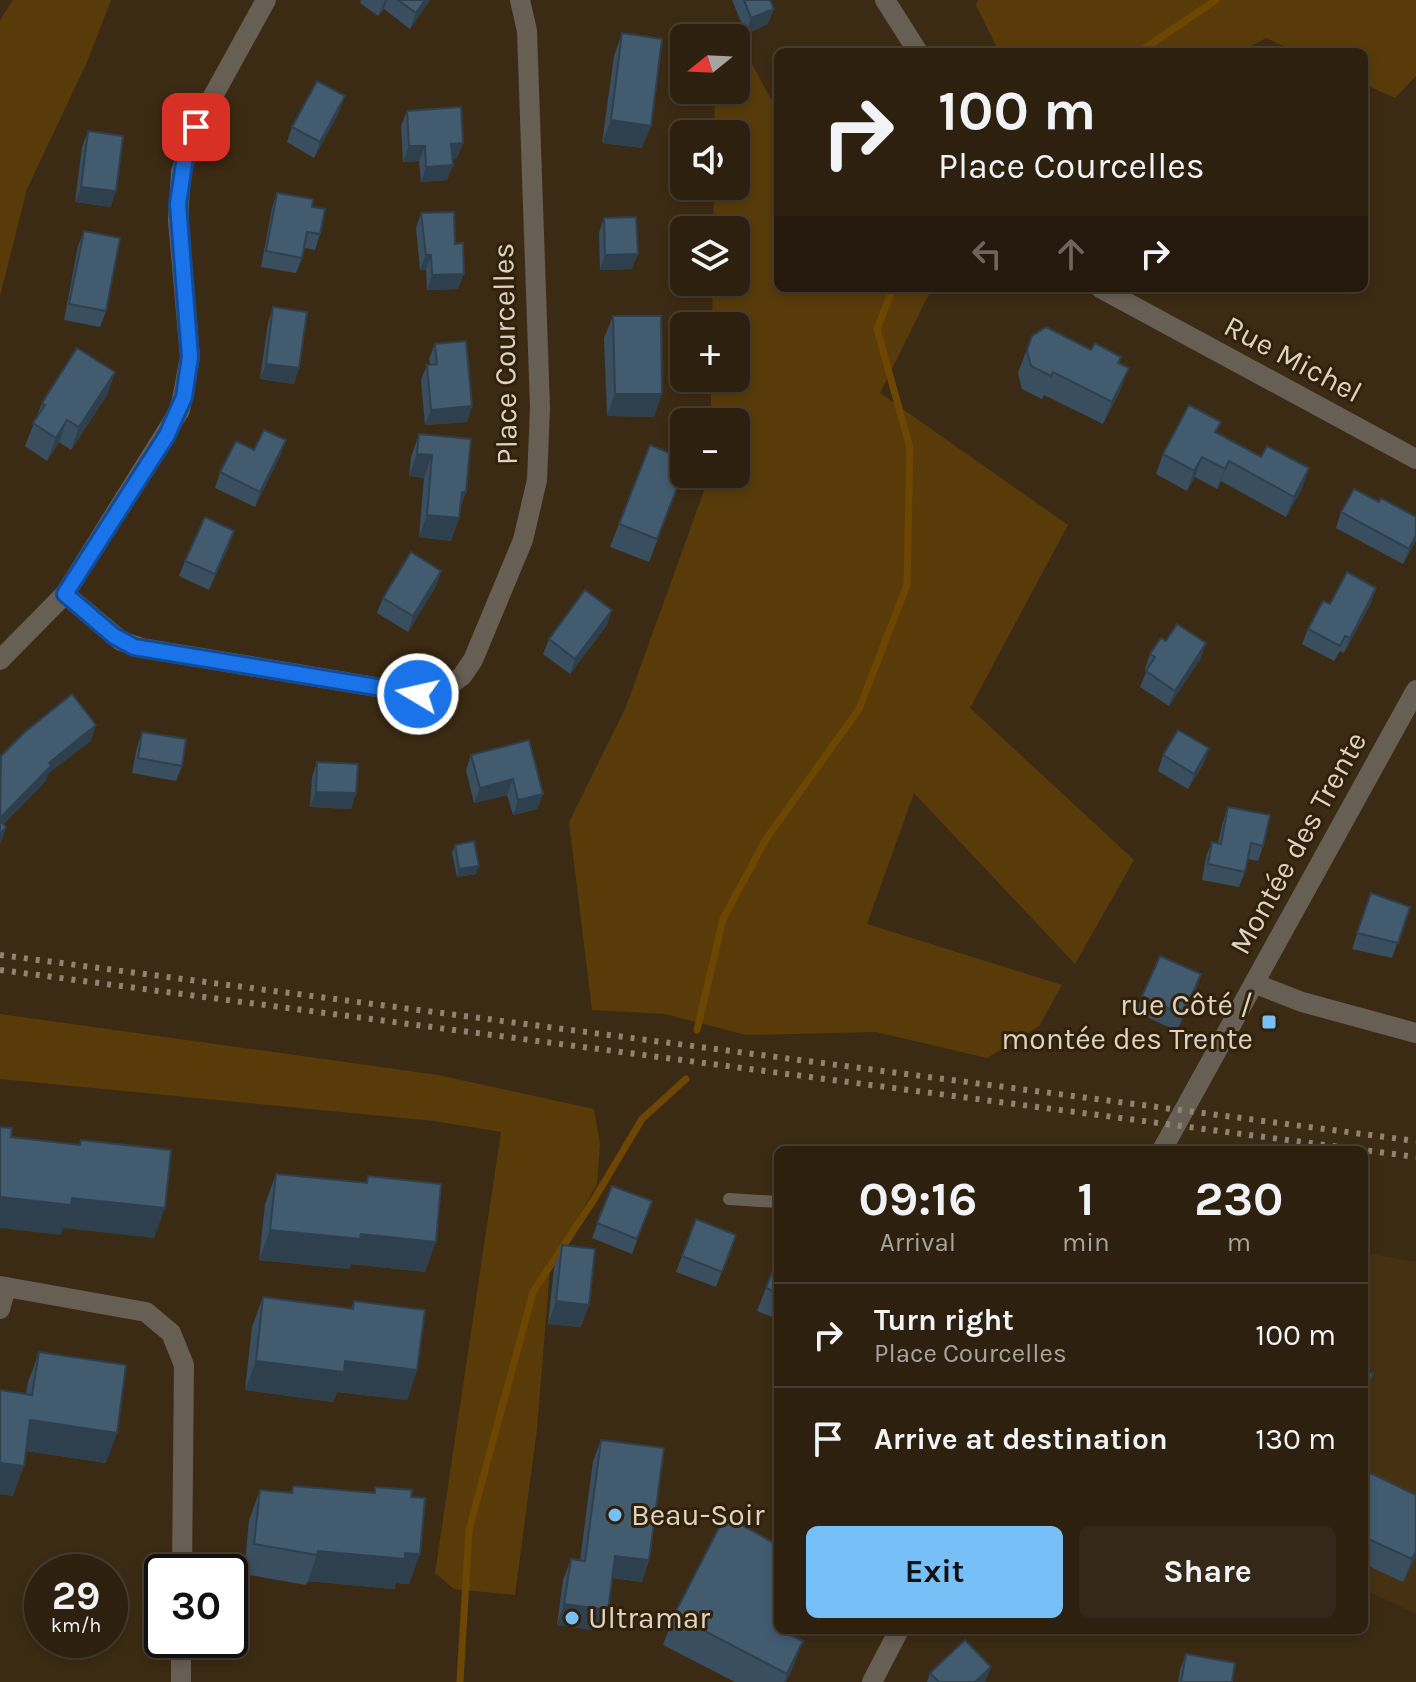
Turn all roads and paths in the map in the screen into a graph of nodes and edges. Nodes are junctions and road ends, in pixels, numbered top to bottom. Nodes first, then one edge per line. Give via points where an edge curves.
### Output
1 (266, 0) edge
2 (520, 0) edge
3 (885, 0) edge
4 (915, 48) edge
5 (1107, 292) edge
6 (1416, 459) edge
7 (65, 594) junction
8 (0, 660) edge
9 (1416, 690) edge
10 (1256, 984) junction
11 (1416, 1033) edge
12 (1164, 1146) edge
13 (729, 1199) dead end
14 (774, 1202) edge
15 (3, 1287) edge
16 (0, 1309) edge
17 (182, 1554) edge
18 (897, 1634) edge
19 (181, 1658) edge
20 (181, 1682) edge
21 (872, 1682) edge

1 - 7 street via 196,127 181,172 178,220 190,357 184,397 167,435
2 - 7 street, Place Courcelles via 527,31 539,460 523,540 468,668 447,687 418,694 142,648 114,636
3 - 4 street
5 - 6 street, Rue Michel
7 - 8 street
9 - 10 street, Montée des Trente
10 - 11 street
10 - 12 street, Montée des Trente
13 - 14 lane
15 - 16 street
15 - 17 street via 136,1310 171,1333 184,1365
18 - 21 street
19 - 20 street

